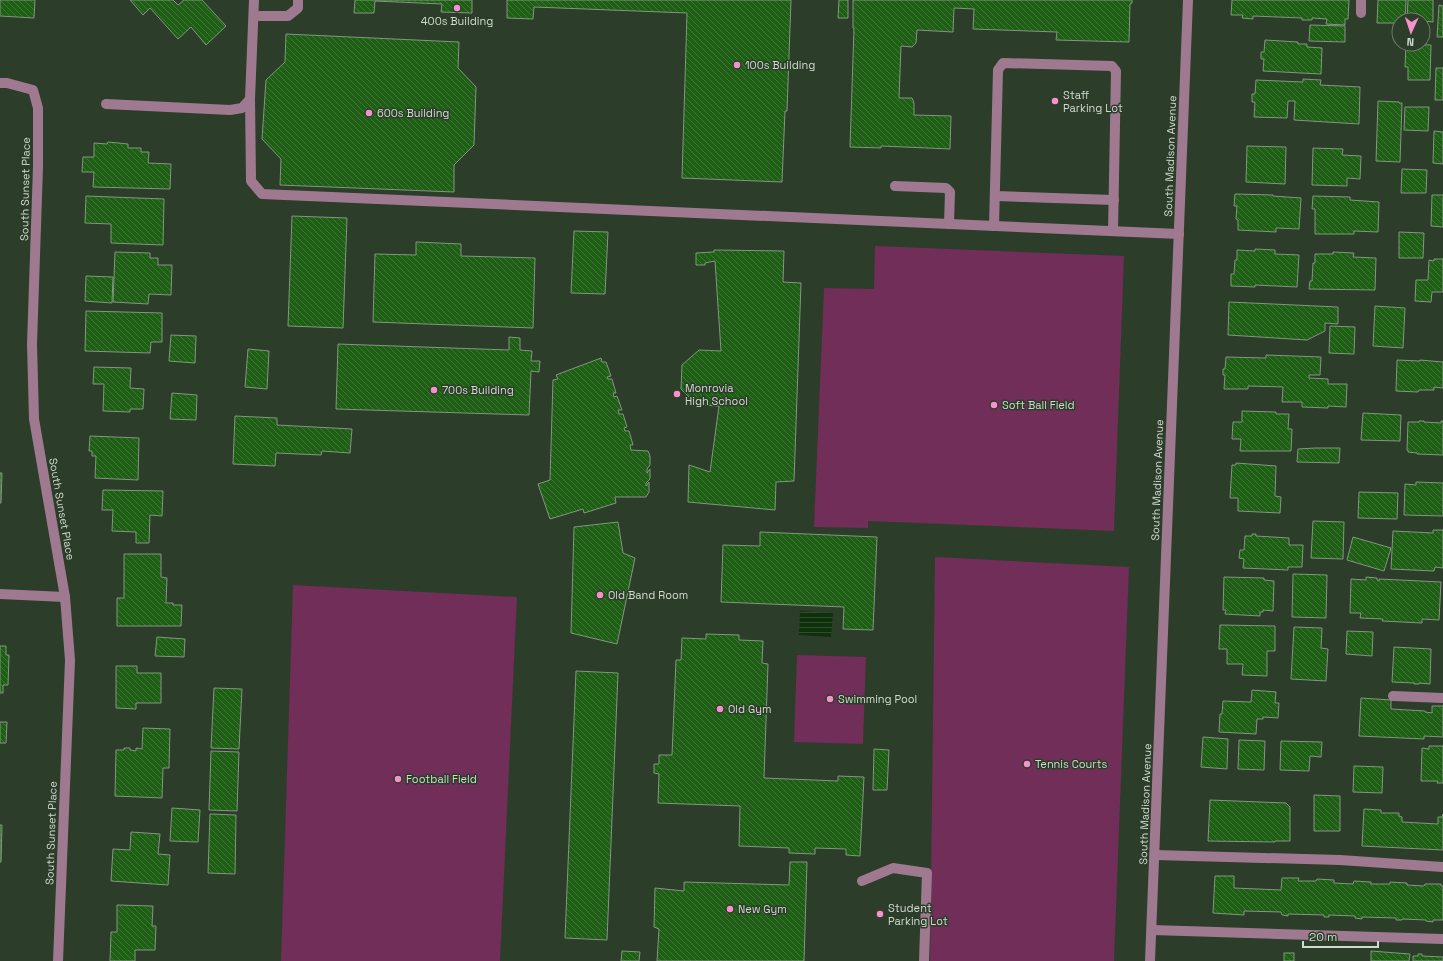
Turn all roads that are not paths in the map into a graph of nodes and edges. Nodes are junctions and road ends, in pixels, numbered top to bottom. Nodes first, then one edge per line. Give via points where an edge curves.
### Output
1 (254, 0) edge
2 (298, 0) edge
3 (1188, 0) edge
4 (1361, 0) edge
5 (1361, 13) dead end
6 (254, 16) junction
7 (3, 83) edge
8 (250, 99) junction
9 (106, 104) dead end
10 (895, 186) dead end
11 (995, 196) junction
12 (1114, 200) junction
13 (949, 224) junction
14 (994, 226) junction
15 (1113, 231) junction
16 (1179, 234) junction
17 (0, 594) edge
18 (65, 597) junction
19 (1393, 696) dead end
20 (1443, 698) edge
21 (1155, 855) junction
22 (1443, 867) edge
23 (862, 881) dead end
24 (1152, 930) junction
25 (1443, 939) edge
26 (58, 961) edge
27 (924, 961) edge
28 (1150, 961) edge

1 - 6 street
2 - 6 street via 298,8 288,16
3 - 16 street, South Madison Avenue
4 - 5 street
6 - 8 street
7 - 18 street, South Sunset Place via 33,90 38,108 32,344 34,419
8 - 9 street via 242,108 230,110
8 - 13 street via 251,181 262,194
10 - 13 street via 946,188 950,192
11 - 12 street
11 - 12 street via 998,70 1003,63 1112,66 1116,71
11 - 14 street
12 - 15 street
13 - 14 street
14 - 15 street
15 - 16 street
16 - 21 street, South Madison Avenue
17 - 18 street
18 - 26 street, South Sunset Place via 70,660
19 - 20 street
21 - 22 street via 1340,860
21 - 24 street, South Madison Avenue
23 - 27 street via 893,868 927,874
24 - 25 street
24 - 28 street, South Madison Avenue

